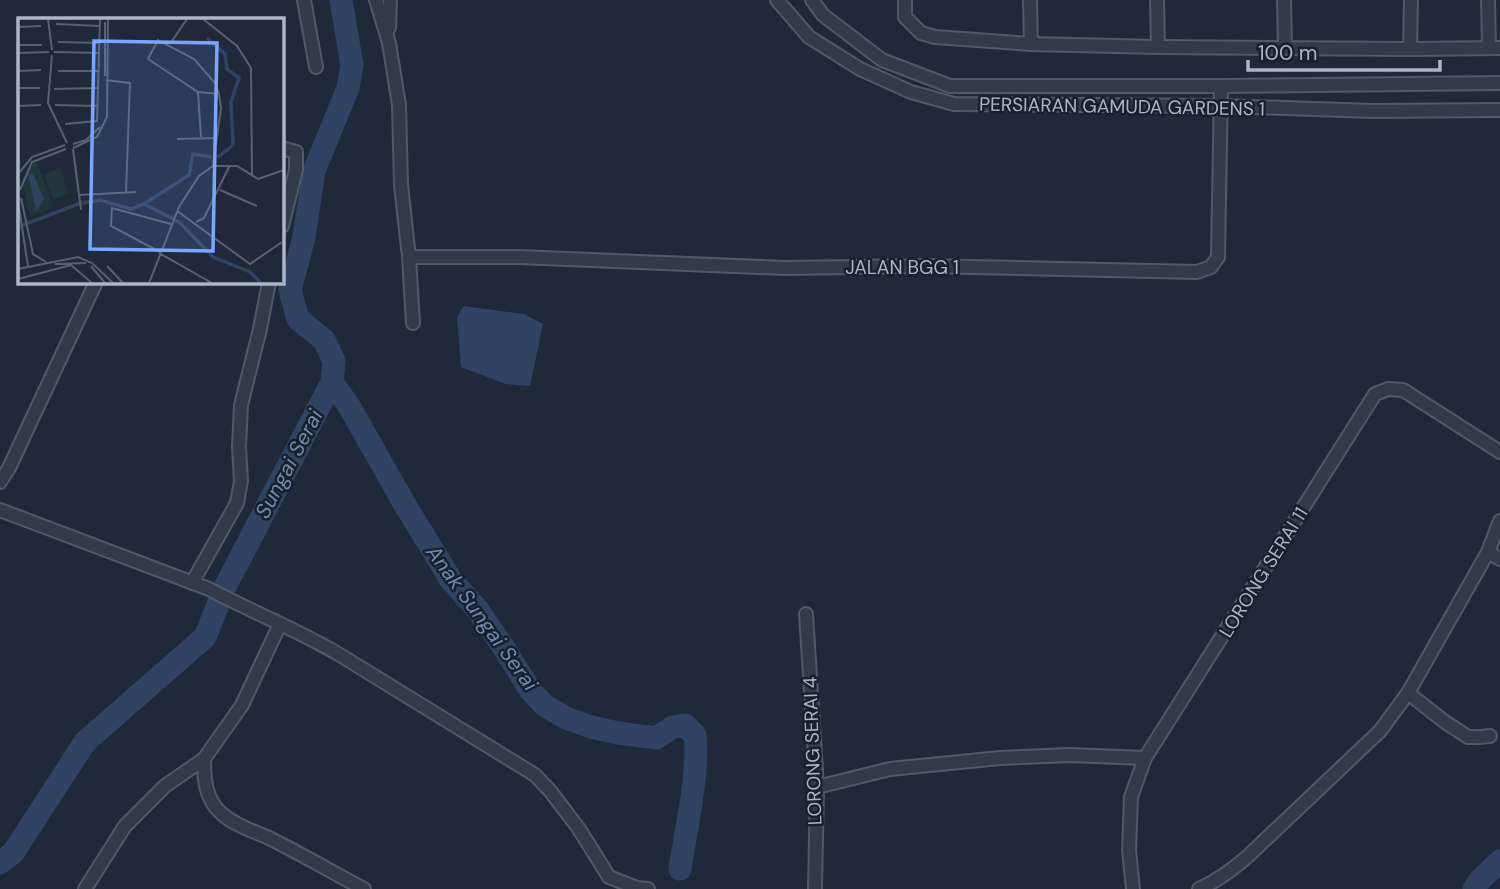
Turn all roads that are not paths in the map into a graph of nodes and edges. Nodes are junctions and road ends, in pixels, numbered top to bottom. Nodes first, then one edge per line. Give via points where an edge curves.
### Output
1 (304, 0) edge
2 (376, 0) edge
3 (390, 0) edge
4 (777, 0) edge
5 (812, 0) edge
6 (905, 0) edge
7 (1030, 0) edge
8 (1157, 0) edge
9 (1284, 0) edge
10 (1411, 0) edge
11 (1488, 0) edge
12 (389, 43) junction
13 (1031, 44) junction
14 (1158, 47) junction
15 (1286, 47) junction
16 (1494, 48) edge
17 (1410, 49) junction
18 (316, 67) dead end
19 (1500, 83) edge
20 (1221, 86) junction
21 (1221, 106) junction
22 (1500, 110) edge
23 (284, 149) edge
24 (284, 218) edge
25 (409, 257) junction
26 (95, 284) edge
27 (269, 284) edge
28 (413, 323) dead end
29 (1500, 452) edge
30 (0, 482) edge
31 (0, 510) edge
32 (1500, 521) edge
33 (1488, 552) junction
34 (1500, 559) edge
35 (192, 583) junction
36 (806, 614) dead end
37 (281, 625) junction
38 (1408, 693) junction
39 (1490, 736) dead end
40 (1145, 758) junction
41 (204, 759) junction
42 (817, 787) junction
43 (610, 883) edge
44 (85, 889) edge
45 (364, 889) edge
46 (648, 889) edge
47 (815, 889) edge
48 (1133, 889) edge
49 (1199, 889) edge

1 - 18 street
2 - 12 street
3 - 12 street
4 - 21 street, PERSIARAN GAMUDA GARDENS 1 via 809,37 860,69 911,92 954,104
5 - 20 street, PERSIARAN GAMUDA GARDENS 1 via 823,15 882,60 950,86
6 - 13 street via 905,17 921,33
7 - 13 street
8 - 14 street
9 - 15 street
10 - 17 street
11 - 16 street
12 - 25 street via 399,105
13 - 14 street
14 - 15 street
15 - 17 street
16 - 17 street
19 - 20 street, PERSIARAN GAMUDA GARDENS 1
20 - 21 street, JALAN BGG 1
21 - 22 street, PERSIARAN GAMUDA GARDENS 1
21 - 25 street, JALAN BGG 1 via 1218,257 1211,267 1197,272 785,268
23 - 24 street via 296,152 296,170
25 - 28 street
26 - 30 street
27 - 35 street via 241,405 237,503
29 - 40 street, LORONG SERAI 11 via 1403,390 1375,394
31 - 35 street
32 - 33 street
33 - 34 street
33 - 38 street
35 - 37 street
36 - 42 street, LORONG SERAI 4
37 - 41 street via 242,705
37 - 43 street via 332,650 535,775 579,829
38 - 39 street via 1468,737
38 - 49 street via 1380,731 1247,857
40 - 42 street via 1000,758 890,769
40 - 48 street, LORONG SERAI 11 via 1131,797
41 - 44 street via 165,786 125,826
41 - 45 street via 204,781 221,813
42 - 47 street, LORONG SERAI 4
43 - 46 street

